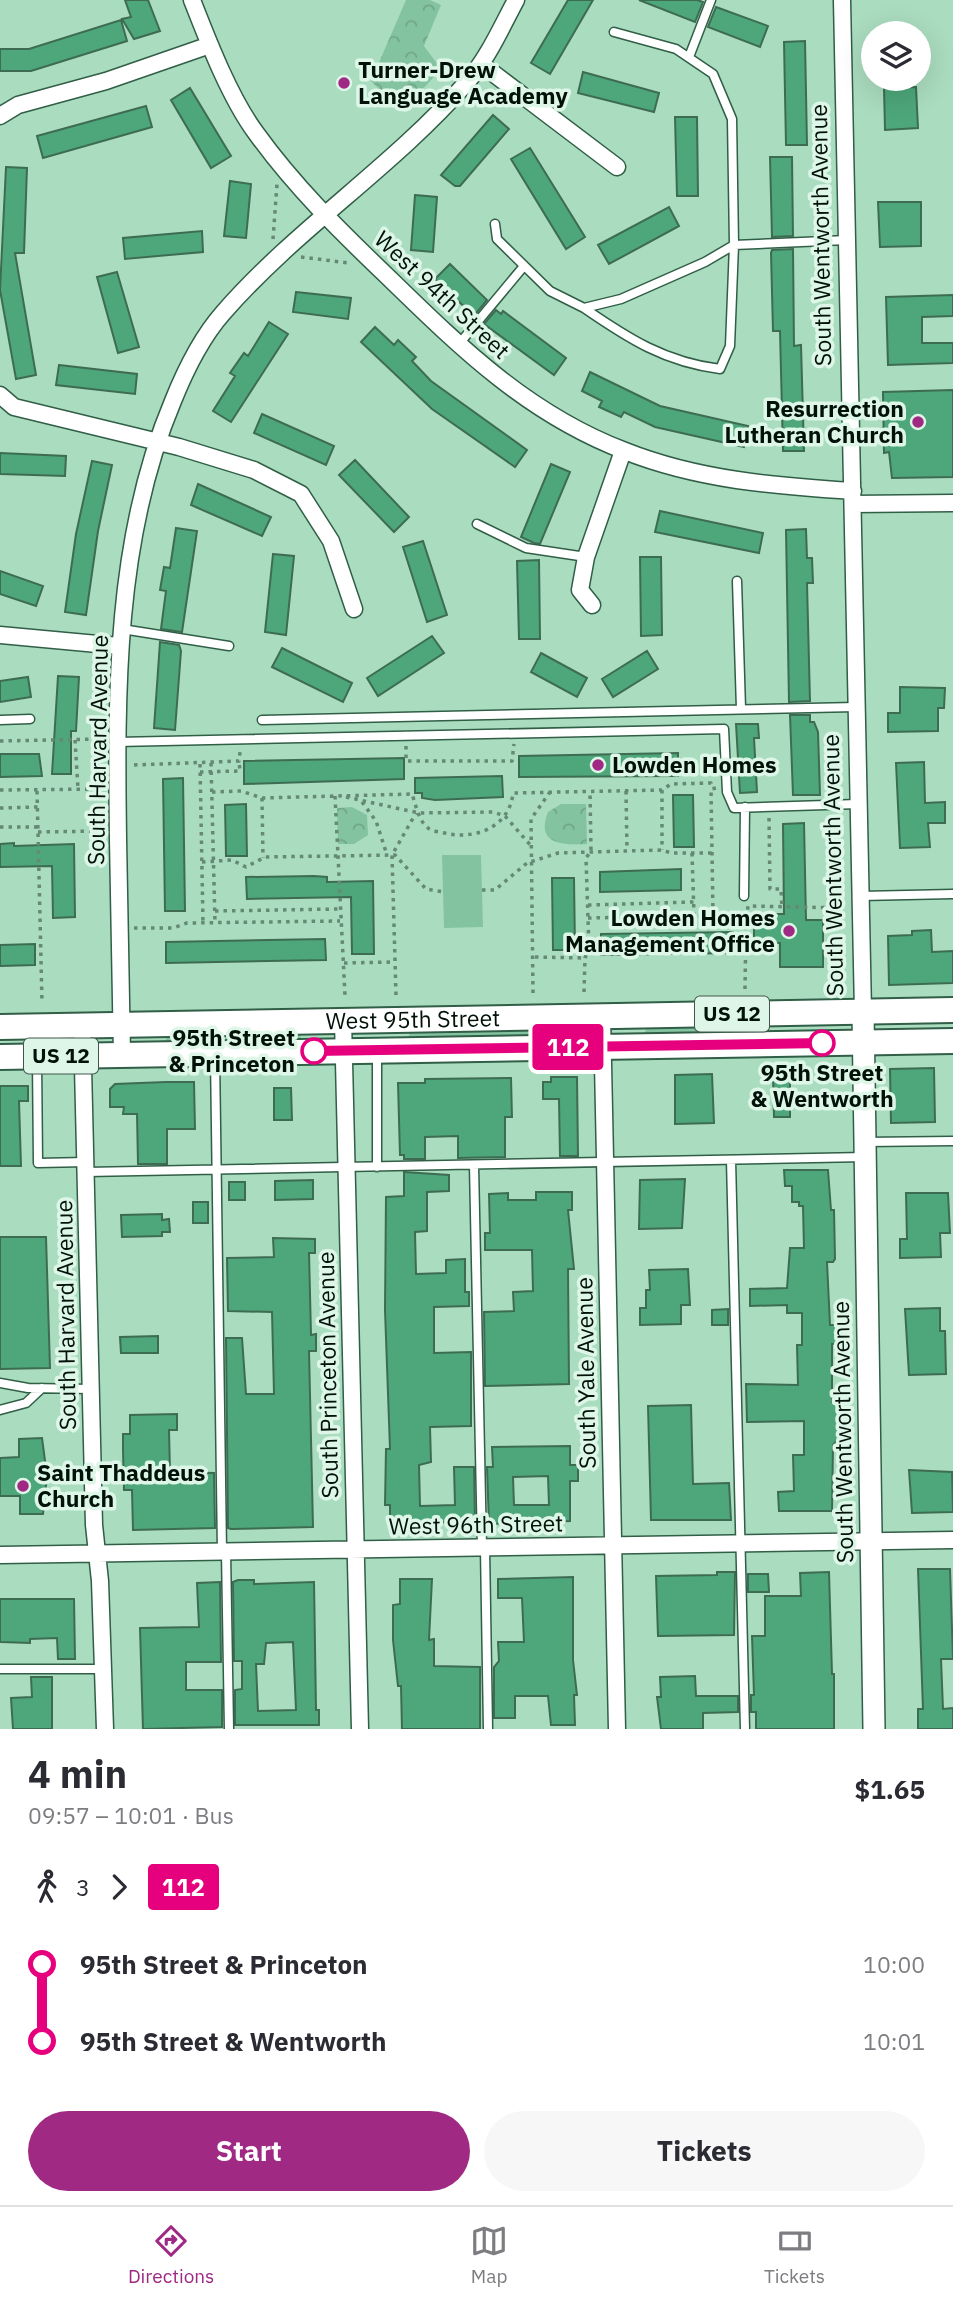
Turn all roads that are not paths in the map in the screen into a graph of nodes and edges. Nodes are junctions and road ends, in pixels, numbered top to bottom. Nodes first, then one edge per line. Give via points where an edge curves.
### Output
1 (192, 0) edge
2 (516, 0) edge
3 (711, 0) edge
4 (842, 0) edge
5 (614, 32) dead end
6 (210, 45) junction
7 (689, 57) junction
8 (481, 64) junction
9 (0, 116) edge
10 (617, 167) dead end
11 (323, 214) junction
12 (495, 224) dead end
13 (847, 240) junction
14 (734, 245) junction
15 (524, 266) junction
16 (584, 308) junction
17 (458, 345) junction
18 (0, 396) edge
19 (158, 440) junction
20 (623, 451) junction
21 (853, 497) junction
22 (953, 503) edge
23 (477, 524) dead end
24 (586, 557) junction
25 (737, 581) dead end
26 (592, 605) dead end
27 (354, 609) dead end
28 (122, 629) junction
29 (0, 635) edge
30 (119, 646) junction
31 (229, 646) dead end
32 (856, 707) junction
33 (741, 709) junction
34 (30, 719) dead end
35 (0, 720) edge
36 (262, 720) dead end
37 (109, 741) junction
38 (858, 804) junction
39 (745, 807) junction
40 (953, 894) edge
41 (744, 896) dead end
42 (861, 896) junction
43 (344, 1008) junction
44 (953, 1010) edge
45 (863, 1012) junction
46 (602, 1016) junction
47 (121, 1025) junction
48 (82, 1026) junction
49 (0, 1027) edge
50 (953, 1041) edge
51 (863, 1042) junction
52 (603, 1046) junction
53 (344, 1050) junction
54 (377, 1050) junction
55 (215, 1053) junction
56 (122, 1055) junction
57 (83, 1056) junction
58 (0, 1057) edge
59 (37, 1057) junction
60 (953, 1141) edge
61 (865, 1150) junction
62 (731, 1160) junction
63 (605, 1163) junction
64 (474, 1165) junction
65 (86, 1167) junction
66 (377, 1167) junction
67 (346, 1168) junction
68 (216, 1170) junction
69 (0, 1383) edge
70 (42, 1388) junction
71 (91, 1389) junction
72 (0, 1410) edge
73 (953, 1540) edge
74 (871, 1542) junction
75 (742, 1544) junction
76 (612, 1546) junction
77 (483, 1548) junction
78 (355, 1550) junction
79 (224, 1552) junction
80 (97, 1554) junction
81 (0, 1555) edge
82 (104, 1669) junction
83 (0, 1670) edge
84 (105, 1729) edge
85 (229, 1729) edge
86 (360, 1729) edge
87 (488, 1729) edge
88 (617, 1729) edge
89 (745, 1729) edge
90 (874, 1729) edge

1 - 6 street
2 - 8 street
3 - 7 lane
4 - 13 street, South Wentworth Avenue
5 - 7 lane via 676,48
6 - 9 street via 18,105
6 - 11 street via 255,132
7 - 14 lane via 713,74 732,120
8 - 10 street
8 - 11 street via 384,166
11 - 17 street, West 94th Street
11 - 19 street, South Harvard Avenue via 220,315 186,370
12 - 15 lane via 497,239
13 - 14 lane
13 - 21 street, South Wentworth Avenue
14 - 16 lane via 621,299
14 - 16 lane via 730,346 720,369 685,364 628,339
15 - 16 lane via 550,291
15 - 17 lane
17 - 20 street, West 94th Street via 547,414
18 - 19 street via 14,407
19 - 27 street via 254,470 301,494 331,541
19 - 28 street, South Harvard Avenue via 135,535
20 - 21 street, West 94th Street via 675,469
20 - 24 street
21 - 22 street, West 94th Street
21 - 32 street, South Wentworth Avenue
23 - 24 lane via 526,548
24 - 26 street via 580,590
25 - 33 lane
28 - 30 street, South Harvard Avenue
28 - 31 lane
29 - 30 street
30 - 37 street, South Harvard Avenue
32 - 33 lane
32 - 38 street, South Wentworth Avenue
33 - 36 lane
34 - 35 lane
37 - 39 lane via 724,729 727,792 734,807
37 - 47 street, South Harvard Avenue
38 - 39 lane
38 - 42 street, South Wentworth Avenue
39 - 41 lane
40 - 42 lane
42 - 45 street, South Wentworth Avenue
43 - 46 main road, West 95th Street / US 12
43 - 47 main road, West 95th Street / US 12
43 - 53 street, South Princeton Avenue
44 - 45 main road, West 95th Street / US 12
45 - 46 main road, West 95th Street / US 12
45 - 51 street, South Wentworth Avenue
46 - 52 street, South Yale Avenue
47 - 48 main road, West 95th Street / US 12
47 - 56 street, South Harvard Avenue
48 - 49 main road, West 95th Street / US 12
48 - 57 street, South Harvard Avenue
50 - 51 main road, West 95th Street / US 12
51 - 52 main road, West 95th Street / US 12
51 - 61 street, South Wentworth Avenue
52 - 54 main road, West 95th Street / US 12
52 - 63 street, South Yale Avenue
53 - 54 main road, West 95th Street / US 12
53 - 55 main road, West 95th Street / US 12
53 - 67 street, South Princeton Avenue
54 - 66 lane
55 - 56 main road, West 95th Street / US 12
55 - 68 lane
56 - 57 main road, West 95th Street / US 12
57 - 59 main road, West 95th Street / US 12
57 - 65 street, South Harvard Avenue
58 - 59 main road, West 95th Street / US 12
59 - 65 lane via 38,1163
60 - 61 lane
61 - 62 lane
61 - 74 street, South Wentworth Avenue
62 - 63 lane
62 - 75 lane
63 - 64 lane
63 - 76 street, South Yale Avenue
64 - 66 lane
64 - 77 lane
65 - 68 lane
65 - 71 street, South Harvard Avenue
66 - 67 lane
67 - 68 lane
67 - 78 street, South Princeton Avenue
68 - 79 lane
69 - 70 lane
70 - 71 lane
70 - 72 lane via 26,1403
71 - 80 street, South Harvard Avenue
73 - 74 street, West 96th Street
74 - 75 street, West 96th Street
74 - 90 street, South Wentworth Avenue
75 - 76 street, West 96th Street
75 - 89 lane
76 - 77 street, West 96th Street
76 - 88 street, South Yale Avenue
77 - 78 street, West 96th Street
77 - 87 lane
78 - 79 street, West 96th Street
78 - 86 street, South Princeton Avenue
79 - 80 street, West 96th Street
79 - 85 lane
80 - 81 street, West 96th Street
80 - 82 street, South Harvard Avenue
82 - 83 lane
82 - 84 street, South Harvard Avenue

